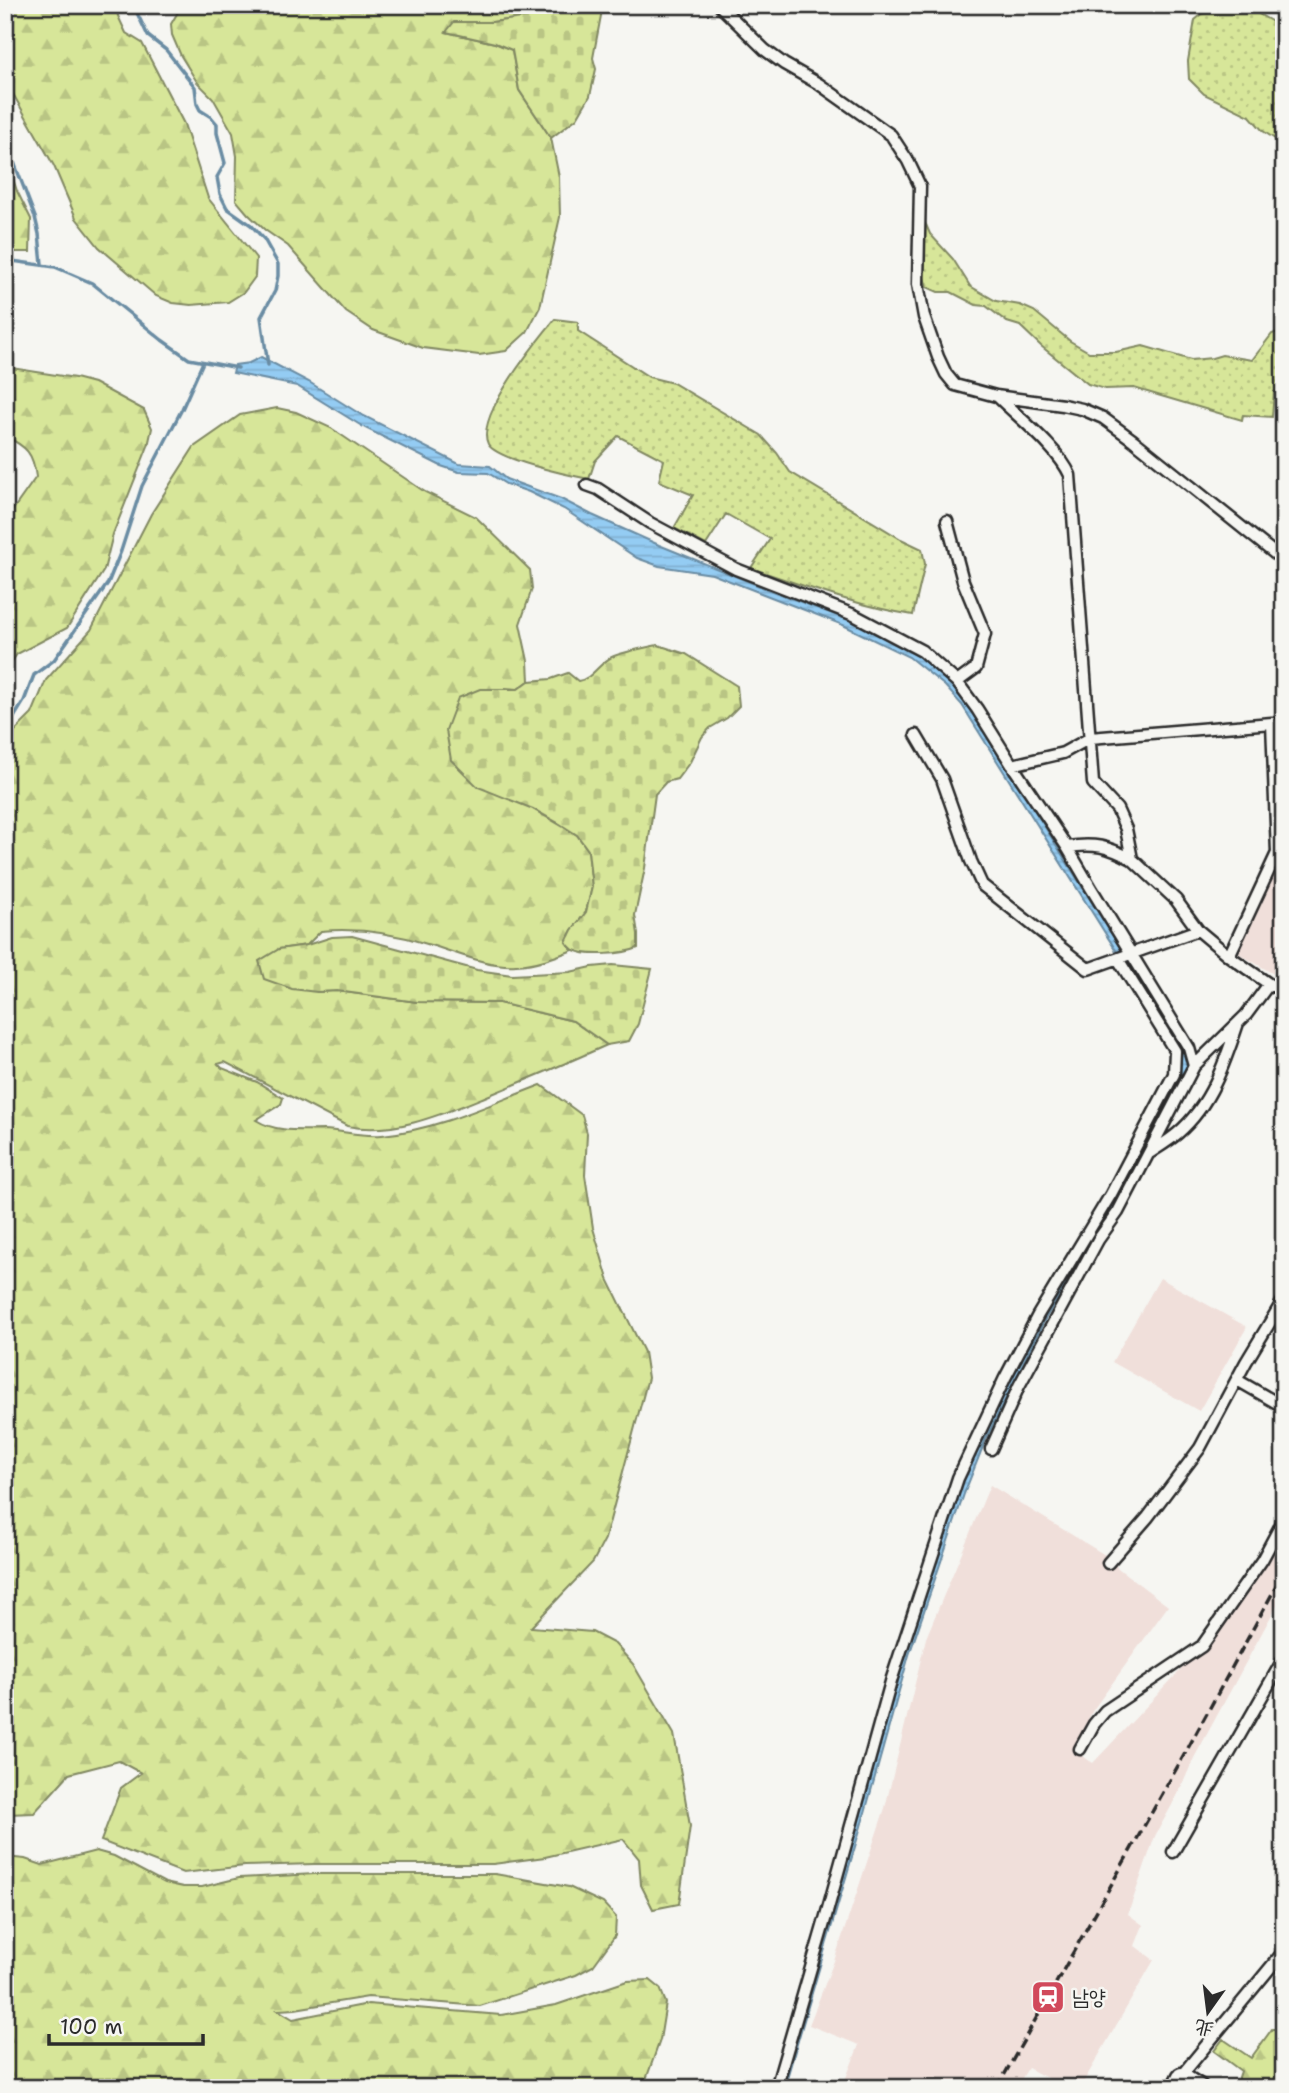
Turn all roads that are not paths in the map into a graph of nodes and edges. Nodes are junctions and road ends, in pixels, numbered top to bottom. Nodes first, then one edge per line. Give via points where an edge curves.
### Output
1 (719, 5) edge
2 (996, 396) junction
3 (587, 485) dead end
4 (947, 521) dead end
5 (1284, 561) edge
6 (957, 682) junction
7 (916, 735) dead end
8 (1090, 737) junction
9 (1012, 765) junction
10 (1067, 847) junction
11 (1132, 859) junction
12 (1198, 930) junction
13 (1124, 957) junction
14 (1229, 957) junction
15 (1269, 984) junction
16 (1284, 991) edge
17 (1238, 1022) junction
18 (1194, 1066) junction
19 (1148, 1155) junction
20 (1284, 1299) edge
21 (1237, 1380) junction
22 (1284, 1407) edge
23 (990, 1449) dead end
24 (1284, 1519) edge
25 (1108, 1563) dead end
26 (1284, 1658) edge
27 (1080, 1749) dead end
28 (1173, 1852) dead end
29 (1284, 1951) edge
30 (1178, 2082) edge
31 (776, 2088) edge
32 (1200, 2088) edge

1 - 2 street via 783,64 891,135 920,186 918,284 938,357 955,385
2 - 5 street via 1063,405 1102,418
2 - 8 street via 1057,454 1070,475
3 - 6 street via 736,569 885,629 922,651
4 - 6 street via 985,634 976,668
6 - 9 street
7 - 13 street via 942,779 982,886 1088,970
8 - 9 street via 1063,754
8 - 11 street via 1093,783 1117,809
8 - 14 street via 1272,723 1277,853
9 - 10 street
10 - 11 street via 1102,846
10 - 13 street
11 - 12 street via 1176,900
12 - 13 street
12 - 14 street
13 - 18 street via 1189,1048
13 - 31 street via 1175,1051 1174,1074 1111,1194 1038,1315 958,1478 891,1678
14 - 15 street
15 - 16 street
15 - 17 street
17 - 18 street
17 - 19 street via 1222,1070 1193,1118
18 - 19 street
19 - 23 street via 1098,1240
20 - 21 street
21 - 22 street
21 - 25 street via 1200,1448
24 - 27 street via 1262,1560 1202,1646 1105,1711
26 - 28 street
29 - 30 street
30 - 32 main road

